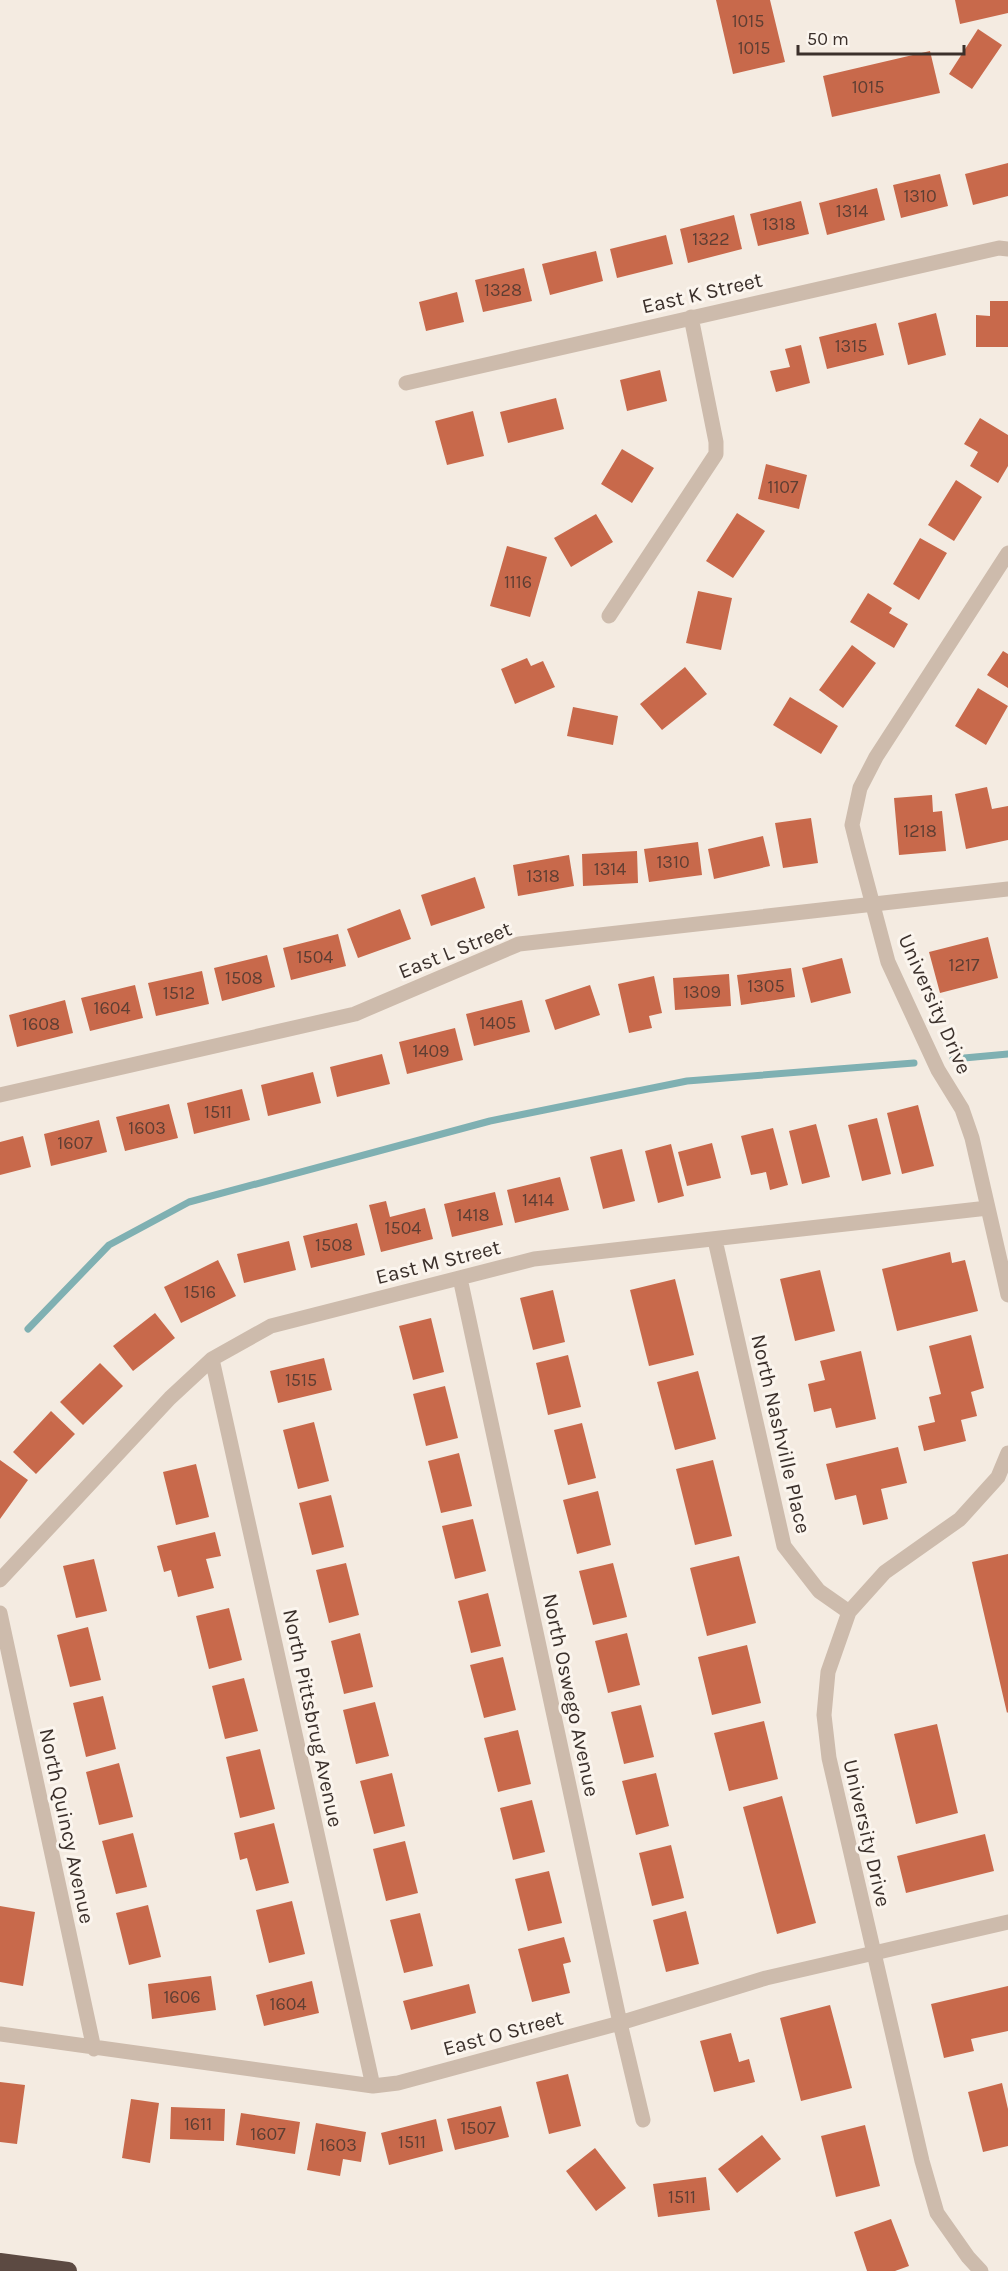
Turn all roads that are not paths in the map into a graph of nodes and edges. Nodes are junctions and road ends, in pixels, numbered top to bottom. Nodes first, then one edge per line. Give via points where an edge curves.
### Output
1 (1008, 249) edge
2 (691, 317) junction
3 (406, 383) dead end
4 (1008, 553) edge
5 (609, 616) dead end
6 (1008, 889) edge
7 (873, 904) junction
8 (0, 1095) edge
9 (988, 1208) junction
10 (716, 1240) junction
11 (460, 1278) junction
12 (1008, 1295) edge
13 (212, 1359) junction
14 (1008, 1453) edge
15 (1003, 1480) edge
16 (0, 1580) edge
17 (0, 1612) edge
18 (849, 1612) junction
19 (1008, 1922) edge
20 (873, 1952) junction
21 (620, 2023) junction
22 (0, 2034) edge
23 (94, 2049) junction
24 (373, 2086) junction
25 (643, 2120) dead end
26 (0, 2262) edge
27 (68, 2271) edge
28 (981, 2271) edge

1 - 2 street, East K Street
2 - 3 street, East K Street
2 - 5 street via 716,454
4 - 7 street, University Drive via 876,757 861,788 852,825
6 - 7 street, East L Street
7 - 8 street, East L Street via 519,944 355,1014
7 - 9 street, University Drive via 888,962 938,1070 962,1109
9 - 10 street, East M Street
9 - 12 street, University Drive
10 - 11 street, East M Street via 534,1258
10 - 18 street, North Nashville Place via 784,1546 819,1592
11 - 13 street, East M Street via 270,1326
11 - 21 street, North Oswego Avenue
13 - 16 street, East M Street via 170,1398
13 - 24 street, North Pittsbrug Avenue
14 - 15 street, University Drive
15 - 18 street, University Drive via 960,1519 885,1572
17 - 23 street, North Quincy Avenue
18 - 20 street, University Drive via 828,1672 824,1715 829,1758
19 - 20 street, East O Street
20 - 21 street, East O Street via 766,1978
20 - 28 street, University Drive via 937,2213
21 - 24 street, East O Street via 399,2083
21 - 25 street, North Oswego Avenue
22 - 23 street, East O Street
23 - 24 street, East O Street
26 - 27 highway

